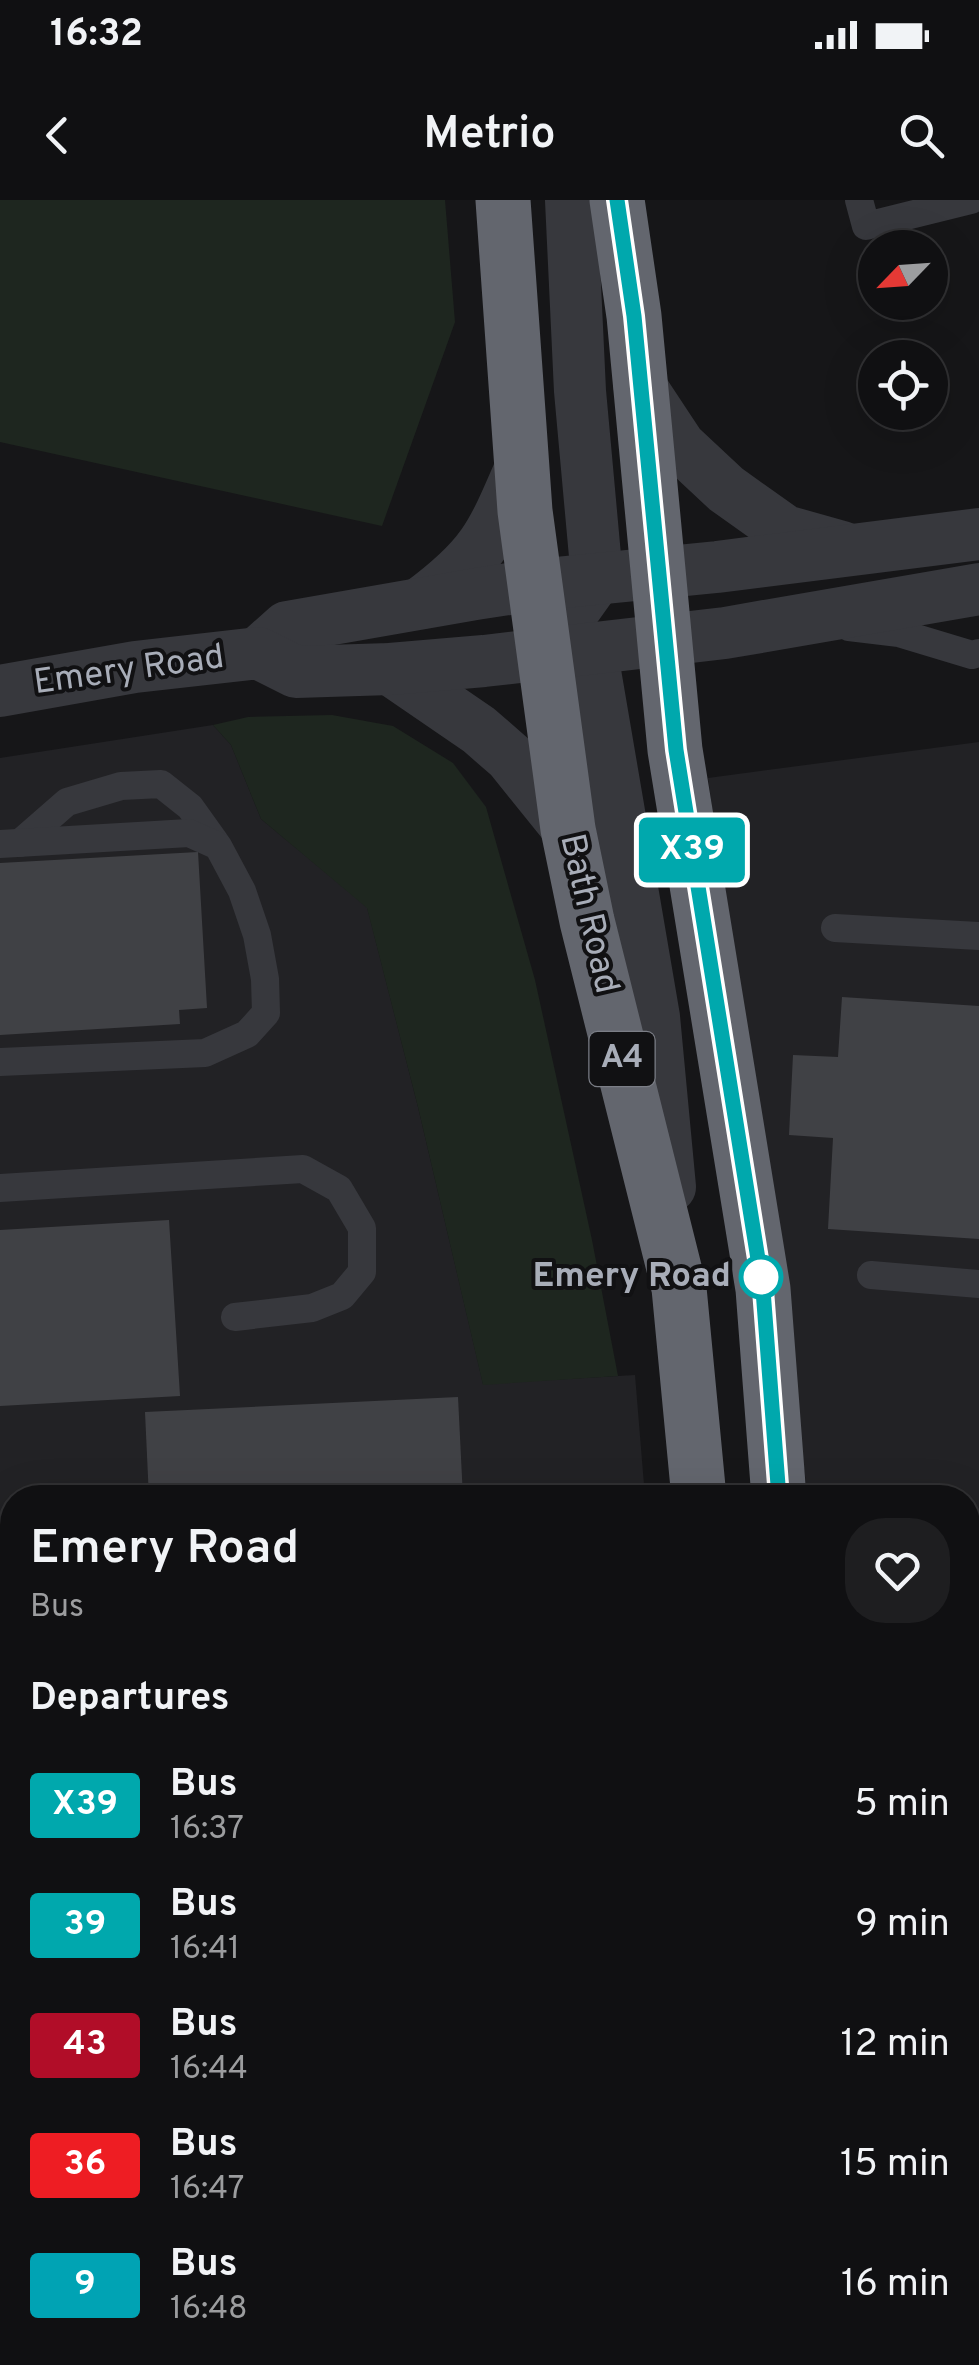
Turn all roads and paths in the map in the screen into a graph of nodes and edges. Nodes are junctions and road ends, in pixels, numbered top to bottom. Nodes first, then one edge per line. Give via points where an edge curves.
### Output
1 (503, 200) edge
2 (571, 200) edge
3 (617, 200) edge
4 (860, 200) edge
5 (970, 200) edge
6 (639, 384) junction
7 (520, 467) junction
8 (979, 534) edge
9 (851, 550) junction
10 (657, 573) junction
11 (597, 578) junction
12 (535, 585) junction
13 (979, 589) edge
14 (420, 604) junction
15 (798, 620) junction
16 (663, 639) junction
17 (567, 651) junction
18 (258, 653) junction
19 (979, 654) edge
20 (390, 669) junction
21 (0, 690) edge
22 (568, 829) junction
23 (10, 844) edge
24 (218, 846) junction
25 (836, 928) dead end
26 (979, 936) edge
27 (0, 1062) edge
28 (0, 1188) edge
29 (870, 1275) dead end
30 (979, 1284) edge
31 (679, 1288) junction
32 (235, 1317) dead end
33 (699, 1485) edge
34 (779, 1485) edge

1 - 7 highway, Bath Road / A4
2 - 11 street
3 - 6 highway
4 - 5 lane via 866,226
6 - 9 street via 680,446 726,489 786,531
6 - 10 highway
7 - 12 highway, Bath Road / A4
7 - 14 street via 483,547
8 - 9 street, Emery Road
9 - 10 street, Emery Road
10 - 11 street, Emery Road
10 - 16 highway
10 - 17 street
11 - 12 street, Emery Road
11 - 17 street
12 - 14 street, Emery Road
12 - 17 highway, Bath Road / A4
13 - 15 street, Emery Road
14 - 18 street, Emery Road via 288,627
15 - 16 street, Emery Road
15 - 19 lane via 898,633
16 - 17 street, Emery Road
16 - 34 highway via 763,1290
17 - 20 street, Emery Road
17 - 22 highway, Bath Road / A4
17 - 31 street, Bath Road via 654,1017
18 - 20 street, Emery Road via 296,672
18 - 21 street, Emery Road
20 - 22 street via 490,739
22 - 31 highway, Bath Road / A4
23 - 24 lane via 189,833
23 - 24 lane via 68,802 120,786 161,784 190,808
24 - 27 lane via 258,935 265,979 266,1013 247,1034 205,1053
25 - 26 lane
28 - 32 lane via 303,1168 339,1189 362,1228 362,1272 342,1296 312,1308
29 - 30 lane
31 - 33 highway, Bath Road / A4

